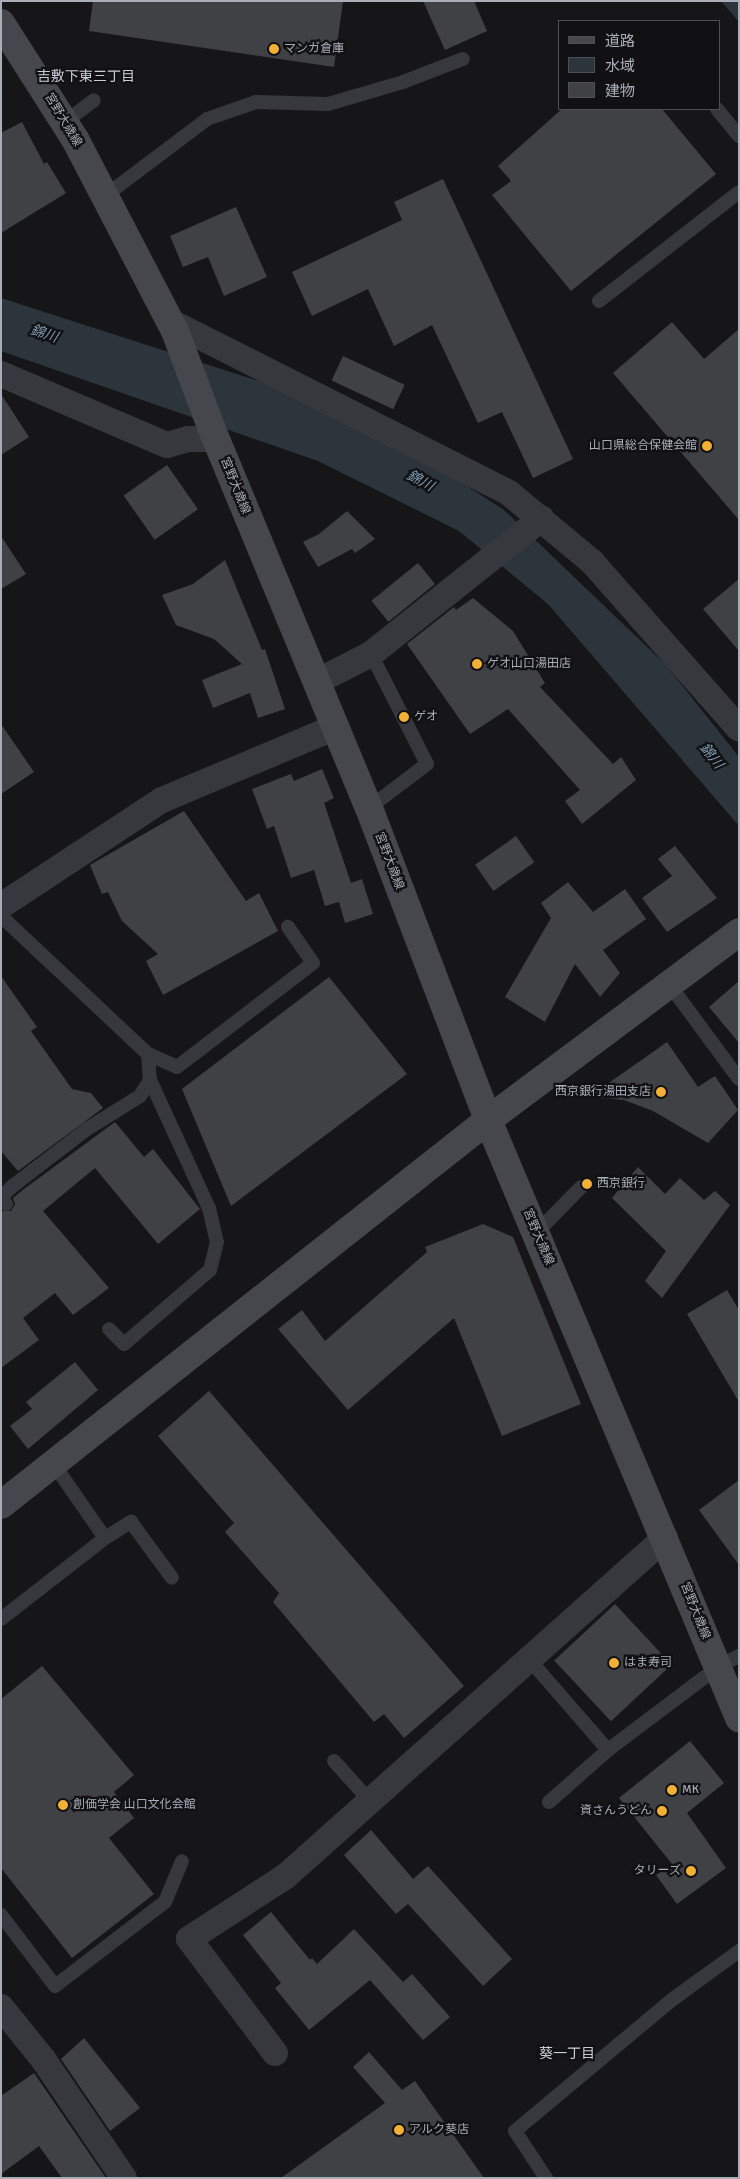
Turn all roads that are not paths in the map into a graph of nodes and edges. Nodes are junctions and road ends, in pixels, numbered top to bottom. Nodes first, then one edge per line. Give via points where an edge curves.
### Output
1 (1, 23) edge
2 (463, 59) dead end
3 (94, 100) dead end
4 (717, 110) edge
5 (64, 122) junction
6 (739, 136) edge
7 (739, 192) edge
8 (105, 196) junction
9 (599, 301) dead end
10 (173, 326) junction
11 (1, 374) edge
12 (213, 433) junction
13 (542, 518) junction
14 (371, 654) junction
15 (316, 682) junction
16 (336, 727) junction
17 (739, 729) edge
18 (369, 808) junction
19 (1, 906) edge
20 (1, 916) edge
21 (288, 927) dead end
22 (739, 932) edge
23 (669, 984) junction
24 (148, 1054) junction
25 (150, 1080) junction
26 (739, 1080) edge
27 (488, 1120) junction
28 (581, 1187) dead end
29 (6, 1204) dead end
30 (536, 1233) junction
31 (109, 1328) dead end
32 (53, 1463) junction
33 (1, 1505) edge
34 (106, 1538) junction
35 (665, 1538) junction
36 (172, 1578) dead end
37 (1, 1619) edge
38 (528, 1658) junction
39 (728, 1662) edge
40 (739, 1718) edge
41 (608, 1750) junction
42 (334, 1761) dead end
43 (370, 1801) junction
44 (549, 1802) dead end
45 (182, 1861) dead end
46 (1, 1915) edge
47 (739, 1951) edge
48 (1, 2007) edge
49 (276, 2053) dead end
50 (124, 2178) edge
51 (546, 2178) edge

1 - 5 main road, 宮野大歳線
2 - 8 lane via 403,82 328,104 256,102 207,119
3 - 5 lane
4 - 6 lane
5 - 8 main road, 宮野大歳線
7 - 9 lane
8 - 10 main road, 宮野大歳線
10 - 12 main road, 宮野大歳線
10 - 13 street via 455,464 509,493
11 - 12 street via 168,445
12 - 15 main road, 宮野大歳線
13 - 14 street
13 - 17 street via 592,562
14 - 15 street
14 - 18 lane via 426,764
15 - 16 main road, 宮野大歳線
16 - 18 main road, 宮野大歳線
16 - 19 street via 162,800
18 - 27 main road, 宮野大歳線
20 - 24 lane
21 - 24 lane via 313,963 176,1067
22 - 23 main road
23 - 26 lane
23 - 27 main road
24 - 25 lane
25 - 29 lane via 140,1096 87,1129 14,1185 2,1196
25 - 31 lane via 210,1208 217,1242 210,1270 124,1344
27 - 30 main road, 宮野大歳線
27 - 32 main road
28 - 30 lane
30 - 35 main road, 宮野大歳線
32 - 33 main road
32 - 34 lane
34 - 36 lane via 131,1522
34 - 37 lane
35 - 38 street
35 - 39 main road, 宮野大歳線
38 - 41 lane
38 - 43 street
39 - 40 main road, 宮野大歳線
39 - 41 lane
41 - 44 lane
42 - 43 lane
43 - 49 street via 286,1876 189,1939
45 - 46 lane via 165,1902 55,1986
47 - 51 lane via 673,1999 515,2131
48 - 50 street via 43,2059

